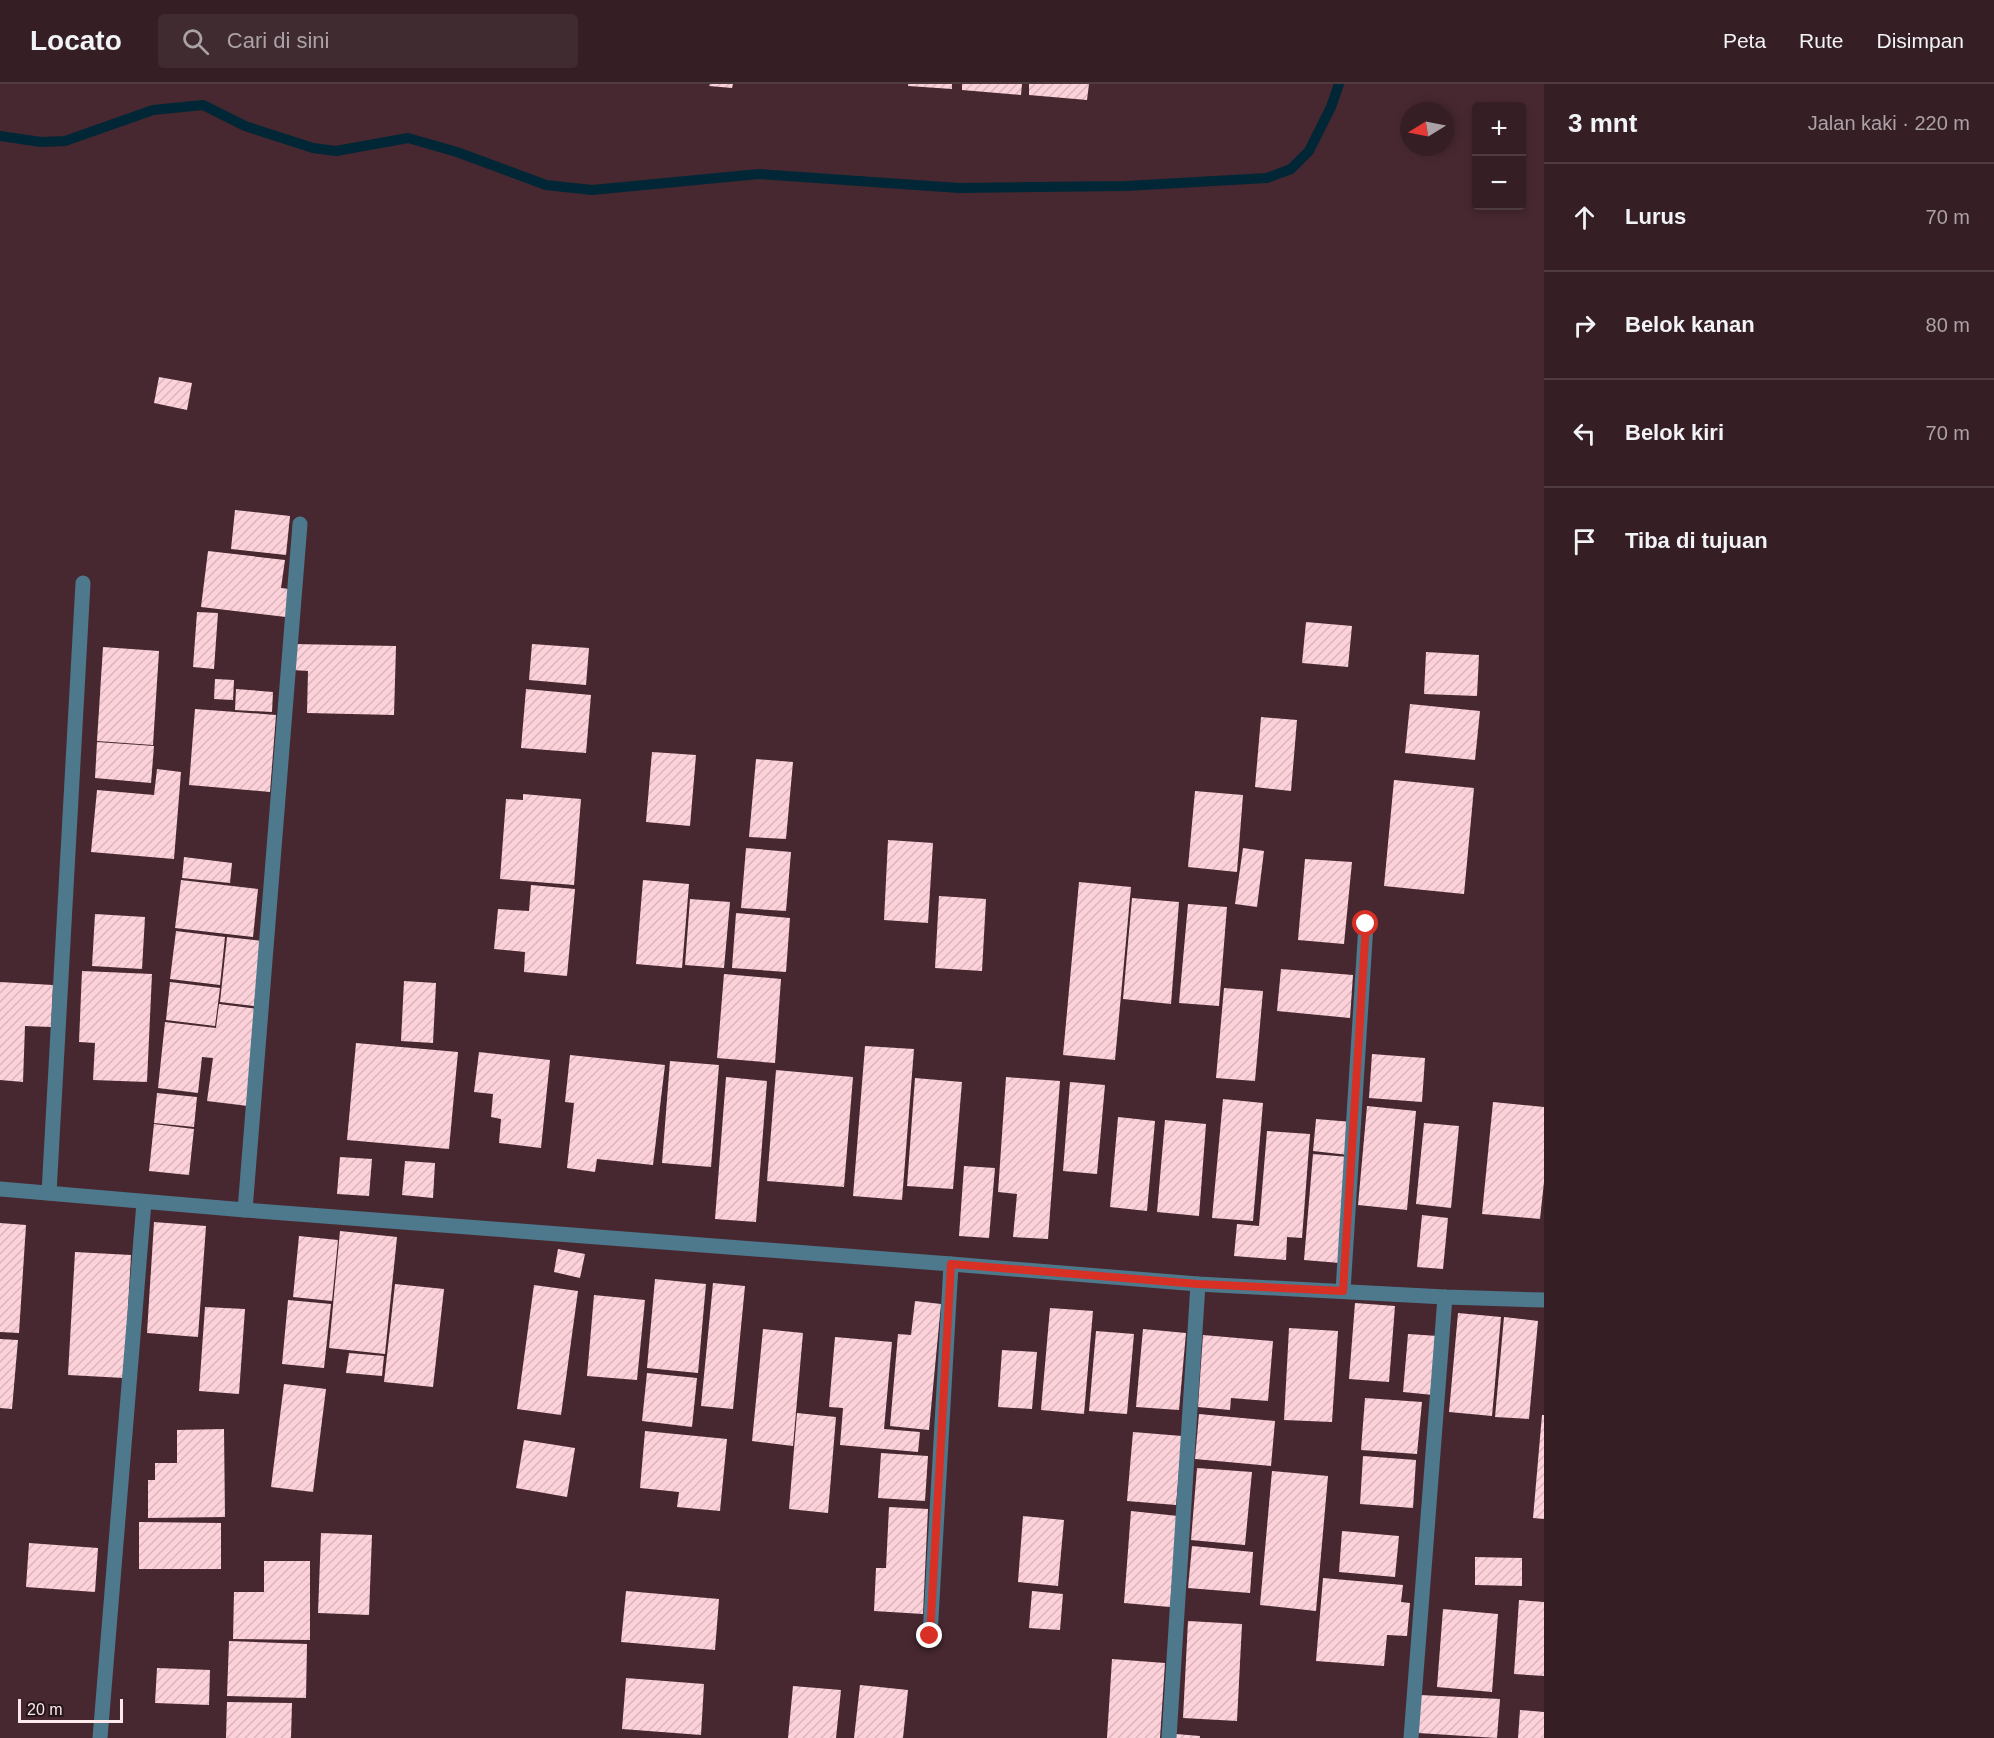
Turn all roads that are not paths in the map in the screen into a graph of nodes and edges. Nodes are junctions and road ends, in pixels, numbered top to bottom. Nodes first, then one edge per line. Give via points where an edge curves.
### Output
1 (300, 524) dead end
2 (83, 583) dead end
3 (1366, 924) dead end
4 (0, 1189) edge
5 (49, 1192) junction
6 (144, 1202) junction
7 (245, 1210) junction
8 (951, 1264) junction
9 (1198, 1284) junction
10 (1343, 1291) junction
11 (1446, 1297) junction
12 (1544, 1300) edge
13 (930, 1636) dead end
14 (100, 1738) edge
15 (1169, 1738) edge
16 (1411, 1738) edge

1 - 7 street
2 - 5 street
3 - 10 street
4 - 5 street
5 - 6 street
6 - 7 street
6 - 14 street
7 - 8 street
8 - 9 street
8 - 13 street
9 - 10 street
9 - 15 street
10 - 11 street
11 - 12 street
11 - 16 street

